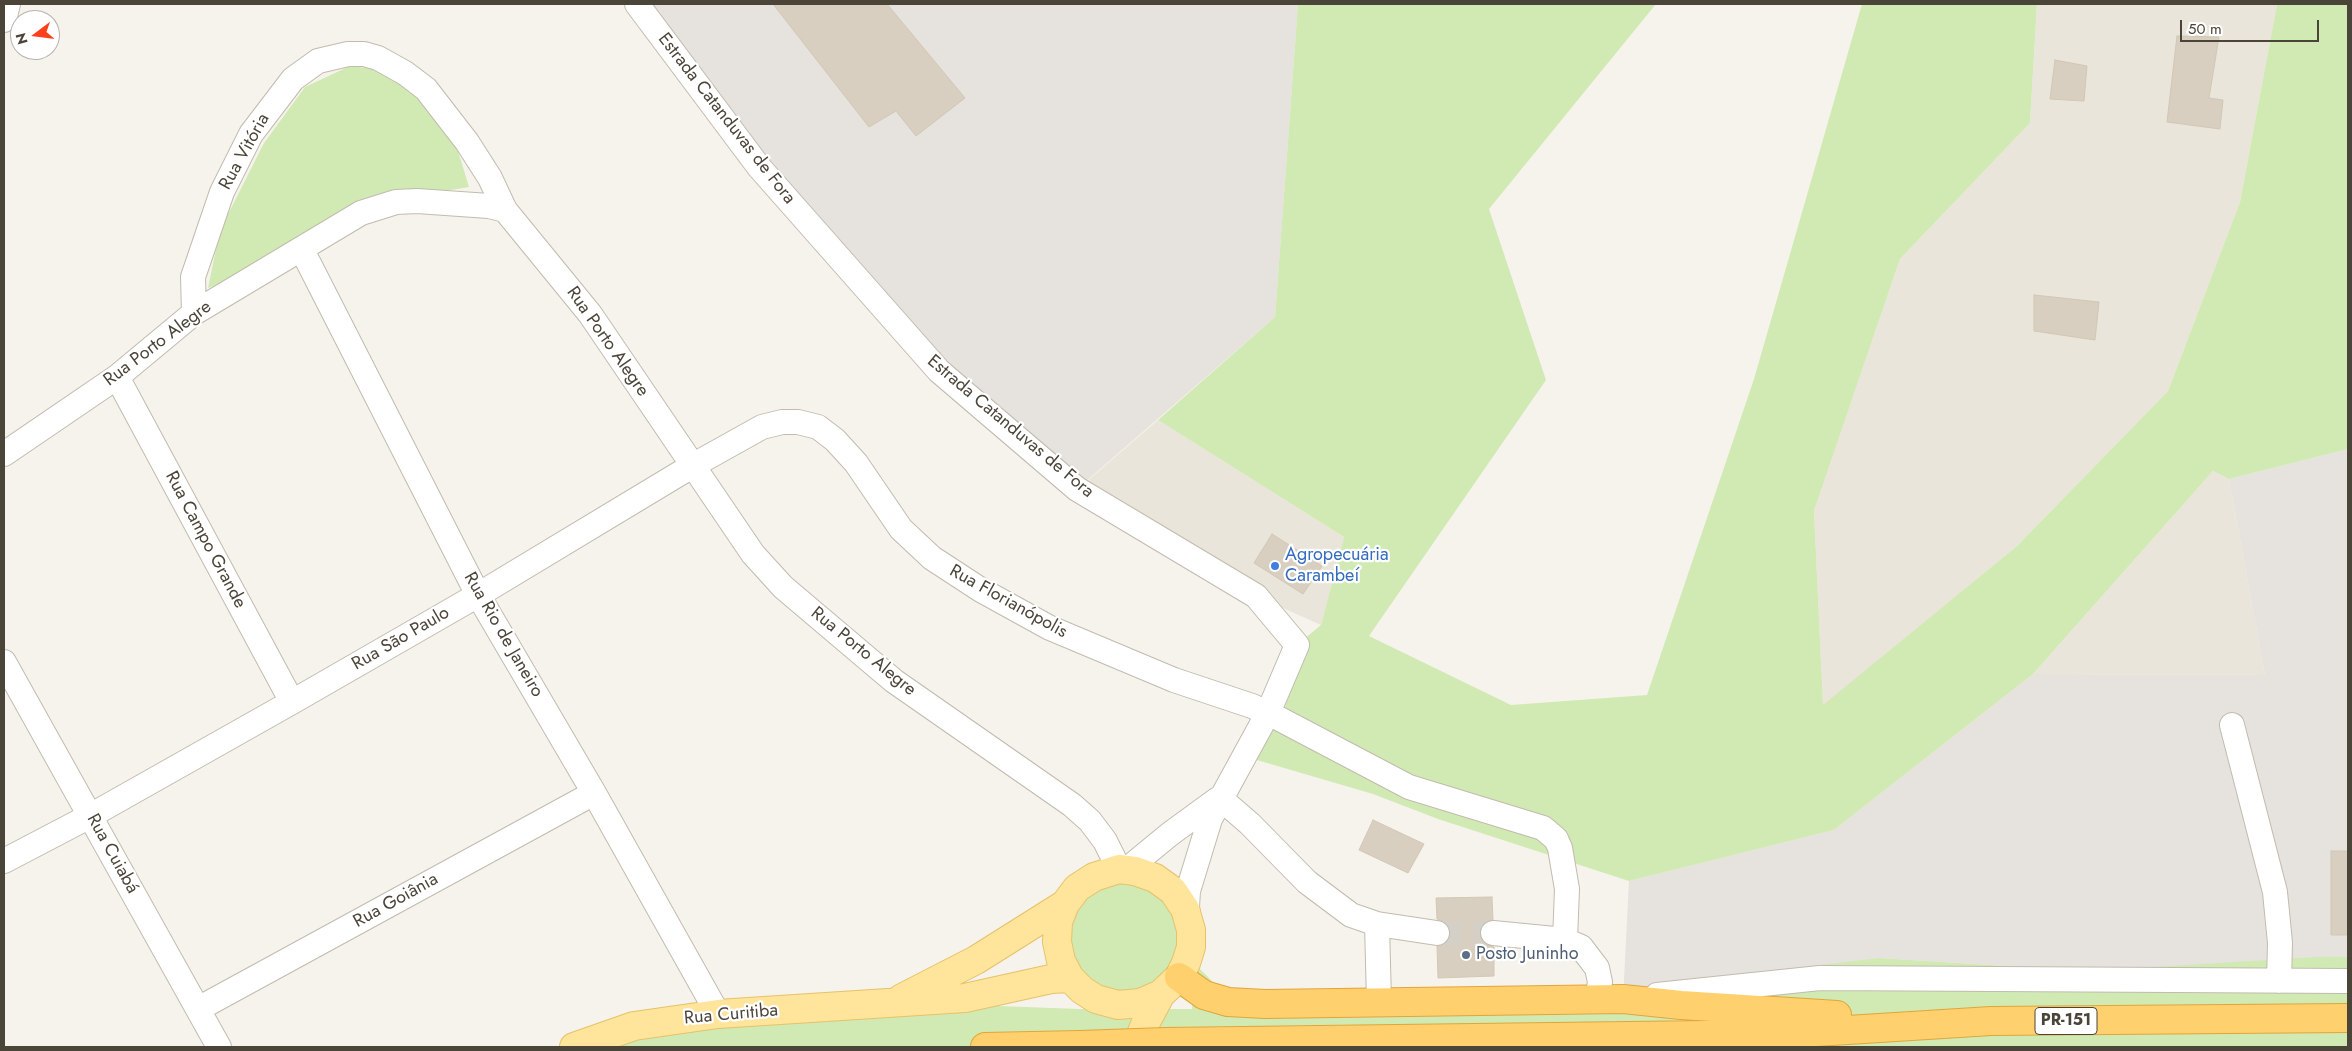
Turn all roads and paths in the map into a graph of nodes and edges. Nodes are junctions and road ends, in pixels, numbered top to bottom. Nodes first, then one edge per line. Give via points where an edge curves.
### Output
1 (8, 4) edge
2 (637, 4) edge
3 (4, 20) edge
4 (505, 210) junction
5 (302, 250) junction
6 (194, 313) junction
7 (117, 377) junction
8 (798, 422) joint
9 (4, 454) edge
10 (692, 466) junction
11 (478, 595) junction
12 (4, 662) edge
13 (292, 702) junction
14 (1268, 713) junction
15 (2232, 725) dead end
16 (594, 793) junction
17 (1220, 798) junction
18 (90, 816) junction
19 (4, 861) edge
20 (1122, 870) junction
21 (1065, 904) junction
22 (1377, 924) junction
23 (1191, 930) junction
24 (1437, 933) tunnel mouth
25 (1493, 933) tunnel mouth
26 (1565, 940) junction
27 (1070, 978) junction
28 (2280, 981) junction
29 (2348, 981) edge
30 (1170, 986) junction
31 (1096, 999) junction
32 (1610, 999) junction
33 (892, 1002) junction
34 (1379, 1002) junction
35 (198, 1008) junction
36 (718, 1014) junction
37 (2348, 1018) edge
38 (1991, 1021) junction
39 (219, 1047) edge
40 (574, 1047) edge
41 (985, 1047) edge
42 (1136, 1047) edge

1 - 3 street
2 - 14 street, Estrada Catanduvas de Fora via 758,167 938,371 1078,489 1256,596 1297,645
4 - 5 street, Rua Porto Alegre via 488,206 396,202 361,213
4 - 6 street, Rua Vitória via 490,178 467,142 426,88 378,58 364,54 318,61 293,79 266,111 222,192 193,277
4 - 10 street, Rua Porto Alegre via 590,314
5 - 6 street, Rua Porto Alegre
5 - 11 street, Rua Rio de Janeiro
6 - 7 street, Rua Porto Alegre
7 - 9 street, Rua Porto Alegre
7 - 13 street, Rua Campo Grande
8 - 10 street, Rua São Paulo via 762,427
8 - 14 street, Rua Florianópolis via 818,427 835,440 856,463 901,529 932,558 981,590 1059,632 1174,680
10 - 11 street, Rua São Paulo
10 - 20 street, Rua Porto Alegre via 753,554 783,587 894,681 1072,805 1090,821
11 - 13 street, Rua São Paulo
11 - 16 street, Rua Rio de Janeiro
12 - 18 street, Rua Cuiabá
13 - 18 street, Rua São Paulo
14 - 17 street, Estrada Catanduvas de Fora
14 - 26 street, Rua Florianópolis via 1409,787 1543,828 1556,839 1560,848 1567,889
15 - 28 street via 2275,892
16 - 35 street, Rua Goiânia
16 - 36 street, Rua Rio de Janeiro
17 - 20 street
17 - 22 street via 1307,882 1351,915
17 - 23 street, Estrada Catanduvas de Fora via 1210,819 1188,890 1186,907
18 - 19 street, Rua São Paulo
18 - 35 street, Rua Cuiabá
20 - 21 main road via 1094,877 1077,888
20 - 23 main road via 1155,878 1173,891 1185,909
21 - 27 main road via 1058,922 1057,942 1061,961
21 - 33 main road via 976,960
22 - 24 street
22 - 34 street
23 - 30 main road via 1191,947 1186,963
25 - 26 street
26 - 32 street via 1581,947 1597,968 1600,982
27 - 31 main road
27 - 33 main road, Rua Curitiba via 1051,979 965,998
28 - 29 street
28 - 32 street via 1820,978
30 - 31 main road via 1140,1003 1118,1005
30 - 34 highway via 1228,1002
30 - 42 main road
31 - 42 main road via 1120,1023
32 - 34 highway
32 - 38 highway via 1795,1013
33 - 36 main road, Rua Curitiba
35 - 39 street, Rua Cuiabá
36 - 40 main road, Rua Curitiba via 634,1026
37 - 38 highway, PR-151
38 - 41 highway, PR-151, bridge via 1784,1034

